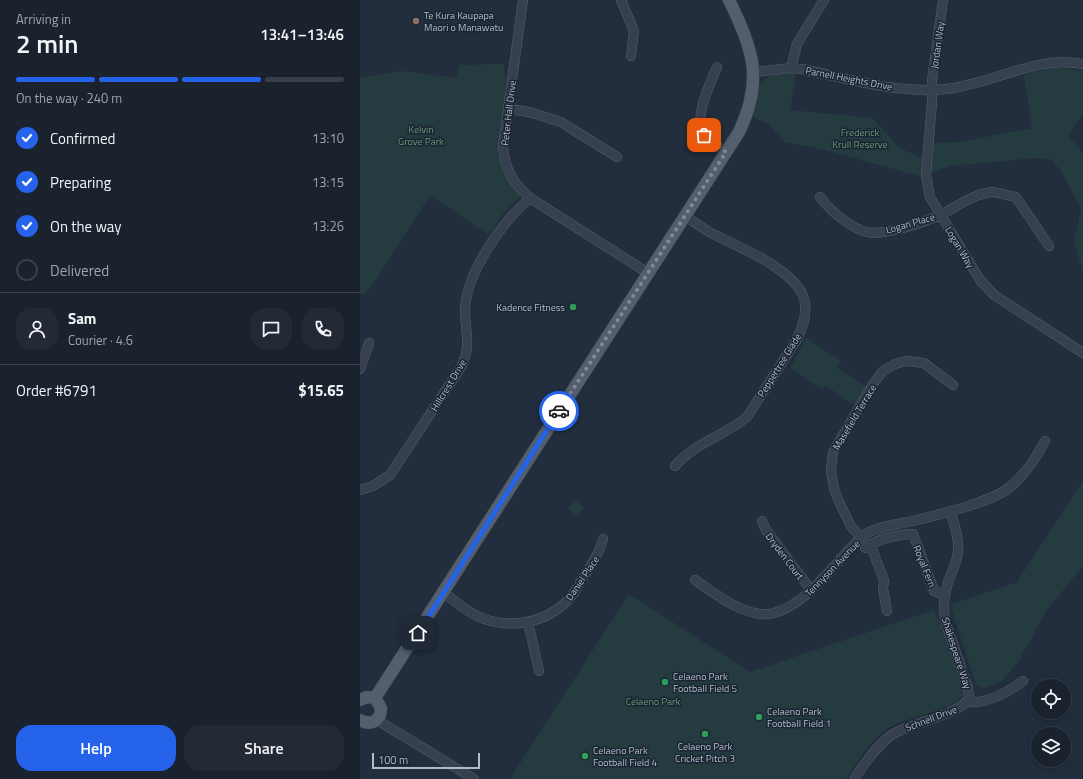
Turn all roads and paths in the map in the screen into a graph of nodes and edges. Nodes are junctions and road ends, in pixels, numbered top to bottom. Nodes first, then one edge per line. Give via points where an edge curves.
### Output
1 (523, 0) edge
2 (620, 0) edge
3 (729, 0) edge
4 (824, 0) edge
5 (943, 0) edge
6 (631, 56) dead end
7 (1083, 64) edge
8 (717, 67) dead end
9 (791, 68) junction
10 (755, 72) junction
11 (932, 90) junction
12 (508, 109) junction
13 (726, 152) junction
14 (617, 157) dead end
15 (820, 197) dead end
16 (530, 198) junction
17 (941, 214) junction
18 (685, 216) junction
19 (1049, 246) dead end
20 (648, 273) junction
21 (369, 343) dead end
22 (1083, 353) edge
23 (360, 369) edge
24 (953, 385) dead end
25 (1045, 441) dead end
26 (675, 466) dead end
27 (360, 490) edge
28 (950, 511) junction
29 (762, 521) dead end
30 (861, 538) junction
31 (603, 539) dead end
32 (696, 580) dead end
33 (811, 590) junction
34 (444, 593) junction
35 (944, 595) junction
36 (887, 611) dead end
37 (528, 622) junction
38 (539, 670) dead end
39 (1023, 681) dead end
40 (375, 698) junction
41 (360, 700) edge
42 (967, 702) junction
43 (377, 720) junction
44 (360, 721) edge
45 (474, 779) edge
46 (854, 779) edge

1 - 12 street, Peter Hall Drive
2 - 6 street via 634,31
3 - 10 main road via 745,35
4 - 9 street via 797,44
5 - 11 street, Jordan Way
7 - 11 street, Parnell Heights Drive via 1055,61 963,86
8 - 13 street via 700,111 704,135
9 - 10 street, Parnell Heights Drive
9 - 11 street, Parnell Heights Drive via 881,86
10 - 13 main road via 747,115
11 - 17 street, Logan Way via 927,185 930,197
12 - 14 street via 529,112 561,122
12 - 16 street, Peter Hall Drive via 503,156 511,177
13 - 18 main road
15 - 17 street, Logan Place via 831,211 864,232 892,230
16 - 20 street, Peter Hall Drive
16 - 27 street, Hillcrest Drive via 500,229 469,285 465,310 468,349 461,367 390,475 373,486
17 - 19 street, Logan Place via 979,195 993,192 1016,197
17 - 22 street, Logan Way via 980,280 994,295
18 - 20 main road
18 - 26 street, Peppertree Glade via 710,232 743,247 787,275 804,296 806,310 796,341 747,417 690,451
20 - 34 main road
21 - 23 street
24 - 30 street, Masefield Terrace via 924,363 906,361 895,364 884,371 873,384 832,452 834,489 851,526
25 - 28 street, Tennyson Avenue via 1025,473 1005,491
28 - 30 street, Tennyson Avenue via 899,522
28 - 35 street, Shakespeare Way via 958,539 958,551
29 - 33 street, Dryden Court
30 - 33 street, Tennyson Avenue
31 - 37 street, Daniel Place via 599,554 569,600 539,620
32 - 33 street, Tennyson Avenue via 730,604 758,613 773,613 787,607
34 - 37 street, Daniel Place via 477,616 499,622
34 - 40 main road
35 - 36 street, Royal Fern via 934,591 913,534 901,534 868,546 884,580
35 - 42 street, Shakespeare Way via 946,624 970,693
37 - 38 street
39 - 42 street, Schnell Drive via 1011,690 974,703
40 - 41 main road via 366,697
40 - 43 main road via 381,708
42 - 46 street, Schnell Drive via 890,736 874,750
43 - 44 main road via 369,723
43 - 45 street

